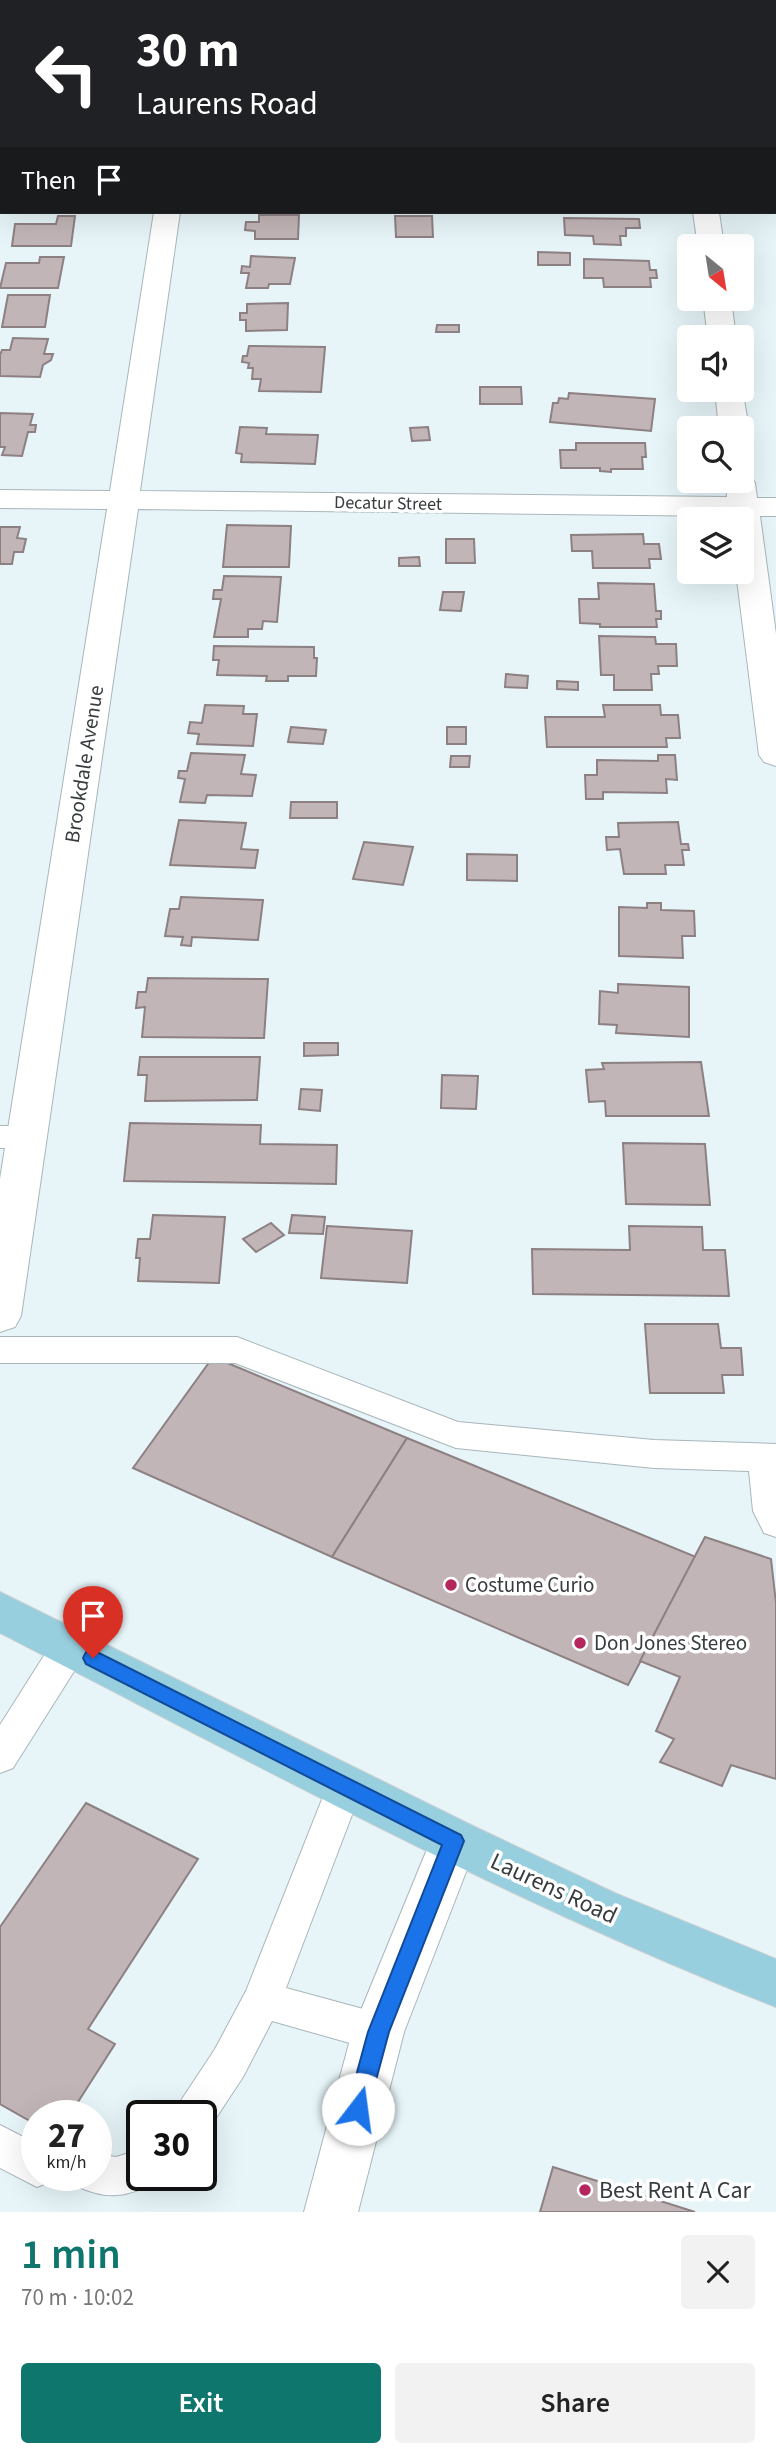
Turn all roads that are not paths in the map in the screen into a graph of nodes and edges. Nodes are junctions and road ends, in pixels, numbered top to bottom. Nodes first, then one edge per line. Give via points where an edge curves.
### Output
1 (167, 214) edge
2 (706, 214) edge
3 (709, 234) edge
4 (742, 494) edge
5 (0, 499) edge
6 (125, 500) junction
7 (776, 507) edge
8 (776, 755) edge
9 (13, 1137) edge
10 (0, 1316) edge
11 (0, 1350) edge
12 (770, 1458) edge
13 (776, 1523) edge
14 (0, 1611) edge
15 (70, 1646) junction
16 (0, 1757) edge
17 (345, 1786) junction
18 (454, 1841) junction
19 (776, 1983) edge
20 (262, 2000) junction
21 (378, 2032) junction
22 (205, 2100) edge
23 (0, 2146) edge
24 (21, 2158) edge
25 (331, 2212) edge

1 - 6 street, Brookdale Avenue
2 - 3 street
4 - 6 street, Decatur Street
4 - 7 street, Decatur Street
4 - 8 street
5 - 6 street, Decatur Street
6 - 9 street, Brookdale Avenue
9 - 10 street, Brookdale Avenue
11 - 12 lane via 237,1350 457,1435 654,1454
12 - 13 lane via 770,1511
14 - 15 main road, Laurens Road
15 - 16 lane
15 - 17 main road, Laurens Road
17 - 18 main road, Laurens Road
17 - 20 lane
18 - 19 main road, Laurens Road via 599,1910
18 - 21 street
20 - 21 lane
20 - 22 lane
21 - 25 street
23 - 24 lane

